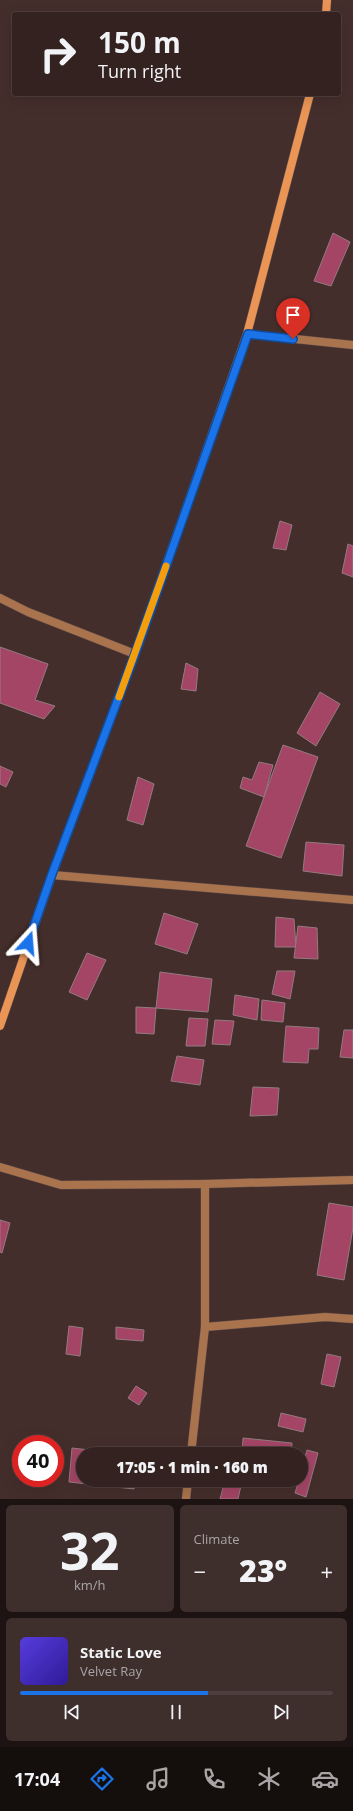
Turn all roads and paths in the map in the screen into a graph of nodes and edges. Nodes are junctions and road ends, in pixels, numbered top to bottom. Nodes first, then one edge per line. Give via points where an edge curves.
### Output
1 (328, 0) edge
2 (326, 12) edge
3 (309, 96) edge
4 (248, 334) junction
5 (353, 346) edge
6 (0, 598) edge
7 (135, 654) junction
8 (52, 874) junction
9 (353, 900) edge
10 (0, 1026) edge
11 (0, 1167) edge
12 (353, 1180) edge
13 (205, 1184) junction
14 (353, 1319) edge
15 (205, 1327) junction
16 (192, 1447) edge
17 (187, 1487) edge
18 (186, 1499) edge

1 - 2 street
3 - 4 street
4 - 5 street
4 - 7 street
6 - 7 street via 28,612
7 - 8 street
8 - 9 street
8 - 10 street
11 - 13 street via 61,1185
12 - 13 street
13 - 15 street
14 - 15 street via 325,1317
15 - 16 street
17 - 18 street

